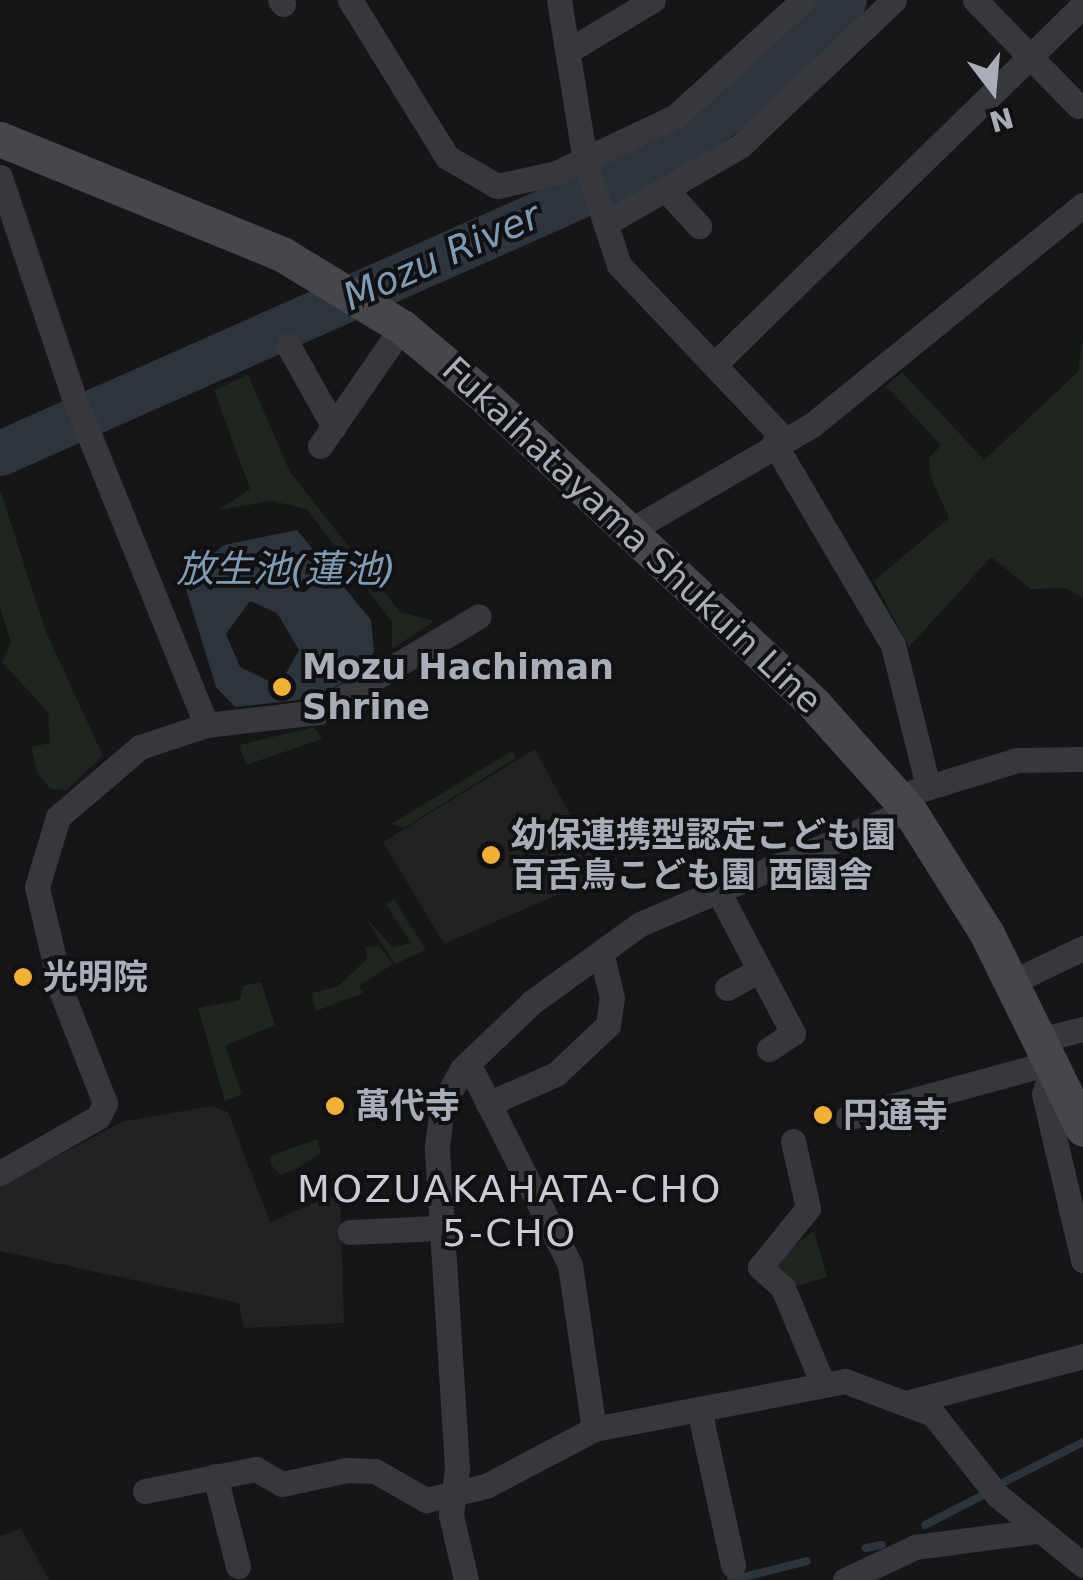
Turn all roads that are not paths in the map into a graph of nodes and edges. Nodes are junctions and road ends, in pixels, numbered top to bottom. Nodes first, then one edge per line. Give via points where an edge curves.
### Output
1 (350, 0) edge
2 (558, 0) edge
3 (654, 0) edge
4 (803, 0) edge
5 (894, 0) edge
6 (975, 0) edge
7 (1083, 6) edge
8 (568, 51) junction
9 (1028, 56) junction
10 (1078, 106) dead end
11 (0, 139) edge
12 (587, 166) junction
13 (0, 177) edge
14 (669, 193) junction
15 (1083, 205) edge
16 (604, 220) junction
17 (699, 226) dead end
18 (402, 327) junction
19 (288, 345) dead end
20 (715, 364) junction
21 (779, 441) junction
22 (631, 530) junction
23 (479, 616) dead end
24 (206, 725) junction
25 (1083, 759) edge
26 (912, 798) junction
27 (717, 889) junction
28 (1083, 948) edge
29 (602, 952) junction
30 (756, 972) junction
31 (1010, 984) junction
32 (727, 988) dead end
33 (1083, 1029) edge
34 (769, 1049) dead end
35 (1046, 1057) junction
36 (468, 1064) junction
37 (488, 1104) junction
38 (847, 1118) dead end
39 (1083, 1129) edge
40 (793, 1141) dead end
41 (0, 1173) edge
42 (438, 1228) junction
43 (350, 1232) dead end
44 (1083, 1260) edge
45 (1083, 1356) edge
46 (822, 1382) junction
47 (913, 1401) junction
48 (699, 1408) junction
49 (594, 1429) junction
50 (215, 1476) junction
51 (145, 1491) dead end
52 (454, 1493) junction
53 (1036, 1531) junction
54 (732, 1565) dead end
55 (1083, 1565) edge
56 (238, 1566) dead end
57 (466, 1580) edge
58 (845, 1580) edge

1 - 12 street via 438,144 472,178 514,185
2 - 8 street
3 - 8 street
4 - 12 street via 701,97
5 - 14 street via 740,146
6 - 9 street
7 - 9 street
8 - 12 street
9 - 10 street
9 - 20 street
11 - 18 main road, Fukaihatayama Shukuin Line via 325,277
12 - 16 street
13 - 24 street via 79,410
14 - 16 street
14 - 17 street
15 - 21 street via 900,358
16 - 20 street via 619,265
18 - 19 street via 327,437
18 - 22 main road, Fukaihatayama Shukuin Line
20 - 21 street
21 - 22 street
21 - 26 street via 893,645
22 - 26 main road, Fukaihatayama Shukuin Line
23 - 24 street via 318,712
24 - 41 street via 128,755 58,817 43,844 37,887 47,933 104,1103 98,1117
25 - 26 street via 1017,760
26 - 27 street
26 - 31 main road, Fukaihatayama Shukuin Line
27 - 29 street
27 - 30 street
28 - 31 street
29 - 36 street
29 - 37 street via 612,998 608,1025 556,1074
30 - 32 street
30 - 34 street via 793,1032
31 - 35 main road, Fukaihatayama Shukuin Line
33 - 35 street
35 - 38 street
35 - 39 main road, Fukaihatayama Shukuin Line
35 - 44 street via 1044,1094
36 - 37 street
36 - 42 street via 442,1106
37 - 49 street via 570,1265
40 - 46 street via 808,1208 760,1267 792,1305
42 - 43 street
42 - 52 street
45 - 47 street
46 - 47 street
46 - 48 street
47 - 53 street via 953,1430 997,1496
48 - 49 street
48 - 54 street
49 - 52 street
50 - 51 street
50 - 52 street via 256,1469 282,1484 375,1471 426,1500
50 - 56 street
52 - 57 street
53 - 55 street
53 - 58 street via 914,1547

